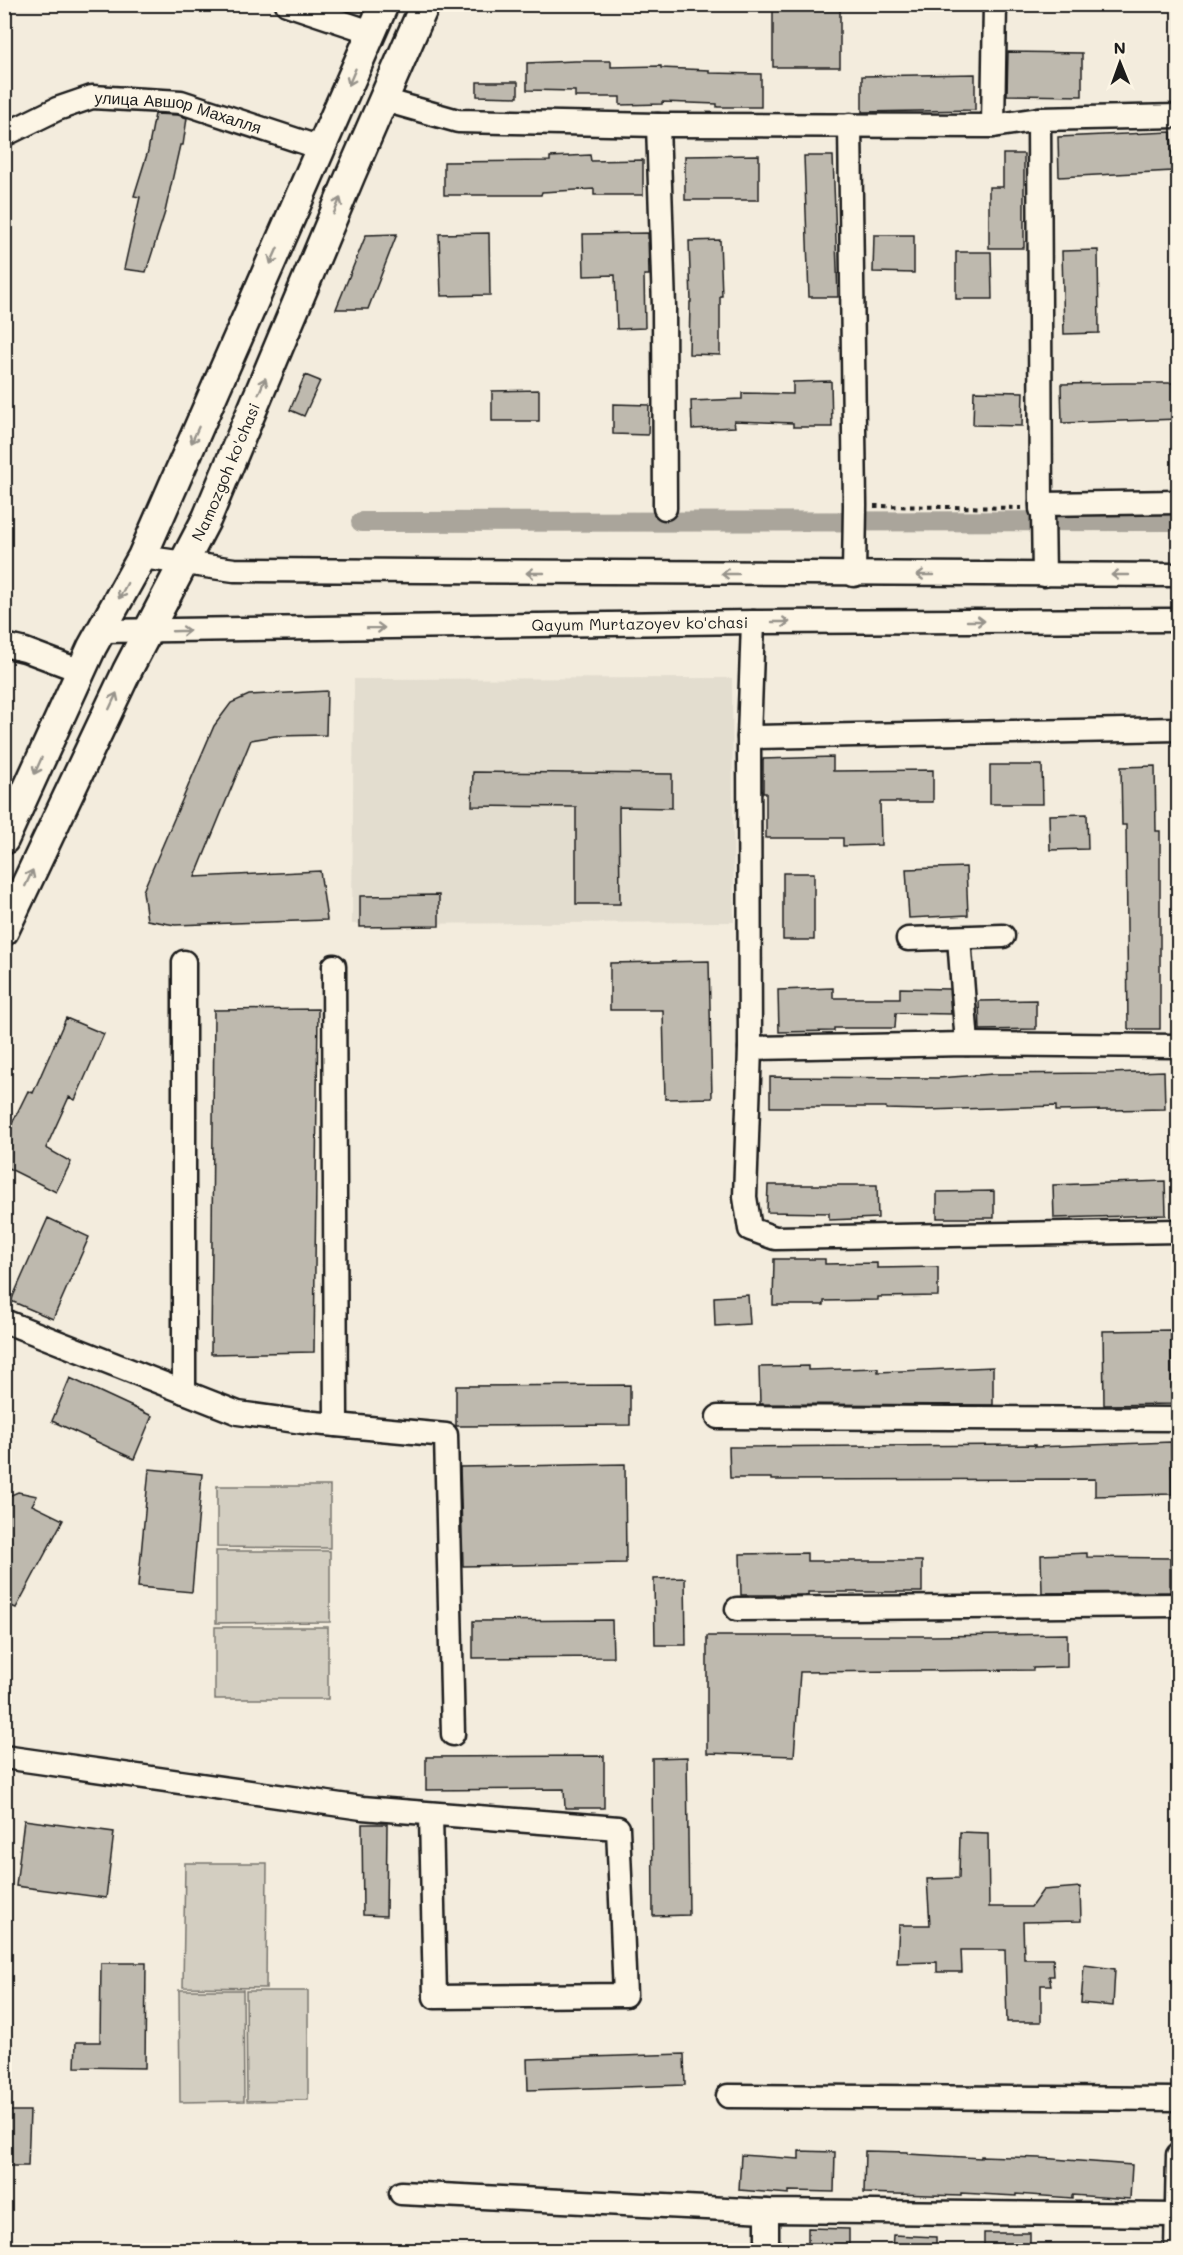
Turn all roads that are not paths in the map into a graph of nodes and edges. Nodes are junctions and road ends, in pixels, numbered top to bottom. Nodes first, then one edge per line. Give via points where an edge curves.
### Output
1 (287, 4) edge
2 (384, 4) edge
3 (425, 4) edge
4 (995, 4) edge
5 (371, 32) junction
6 (384, 100) junction
7 (1179, 116) edge
8 (1040, 119) junction
9 (658, 125) junction
10 (850, 125) junction
11 (993, 126) junction
12 (4, 135) edge
13 (321, 148) junction
14 (1179, 502) edge
15 (665, 508) dead end
16 (1042, 514) junction
17 (142, 557) junction
18 (184, 562) junction
19 (854, 575) junction
20 (1179, 575) edge
21 (1044, 576) junction
22 (1179, 620) edge
23 (753, 622) junction
24 (102, 632) junction
25 (147, 632) junction
26 (4, 645) edge
27 (81, 671) junction
28 (1179, 729) edge
29 (749, 737) junction
30 (4, 840) edge
31 (4, 930) edge
32 (1003, 936) dead end
33 (960, 938) junction
34 (908, 939) dead end
35 (184, 962) dead end
36 (334, 966) dead end
37 (967, 1044) junction
38 (1179, 1046) edge
39 (750, 1048) junction
40 (1179, 1231) edge
41 (4, 1320) edge
42 (184, 1392) junction
43 (718, 1417) dead end
44 (1179, 1419) edge
45 (336, 1425) junction
46 (1179, 1605) edge
47 (737, 1609) dead end
48 (453, 1734) dead end
49 (4, 1757) edge
50 (431, 1815) junction
51 (728, 2096) dead end
52 (1179, 2099) edge
53 (1179, 2155) edge
54 (401, 2193) dead end
55 (766, 2211) junction
56 (1177, 2215) edge
57 (767, 2250) edge
58 (1176, 2250) edge

1 - 5 street
2 - 5 main road
3 - 6 main road, Namozgoh ko'chasi
4 - 11 street
5 -> 13 main road
6 - 9 street via 458,121
18 -> 6 main road, Namozgoh ko'chasi via 207,518
7 - 8 street
8 - 11 street
8 - 16 street
9 - 10 street
9 - 15 street
10 - 11 street
10 - 19 street
12 - 13 street, улица Авшор Махалля via 92,97 181,102
13 -> 17 main road
14 - 16 street
16 - 21 street
17 - 18 street
17 -> 24 main road
19 -> 18 street via 234,570
18 - 25 main road, Namozgoh ko'chasi
21 -> 19 street
20 -> 21 street
23 -> 22 street, Qayum Murtazoyev ko'chasi
25 -> 23 street, Qayum Murtazoyev ko'chasi
23 - 29 street
24 - 25 street, Qayum Murtazoyev ko'chasi
24 - 27 main road
31 -> 25 main road, Namozgoh ko'chasi
26 - 27 street
27 -> 30 main road
28 - 29 street
29 - 39 street
32 - 33 street
33 - 34 street
33 - 37 street
35 - 42 street
36 - 45 street
37 - 38 street
37 - 39 street
39 - 40 street via 745,1197 750,1229 775,1238
41 - 42 street
42 - 45 street via 238,1413
43 - 44 street
45 - 48 street via 446,1435
46 - 47 street
49 - 50 street
50 - 50 street via 618,1828 625,1995 435,1997
51 - 52 street
53 - 56 street
54 - 55 street
55 - 56 street
55 - 57 street
56 - 58 street

